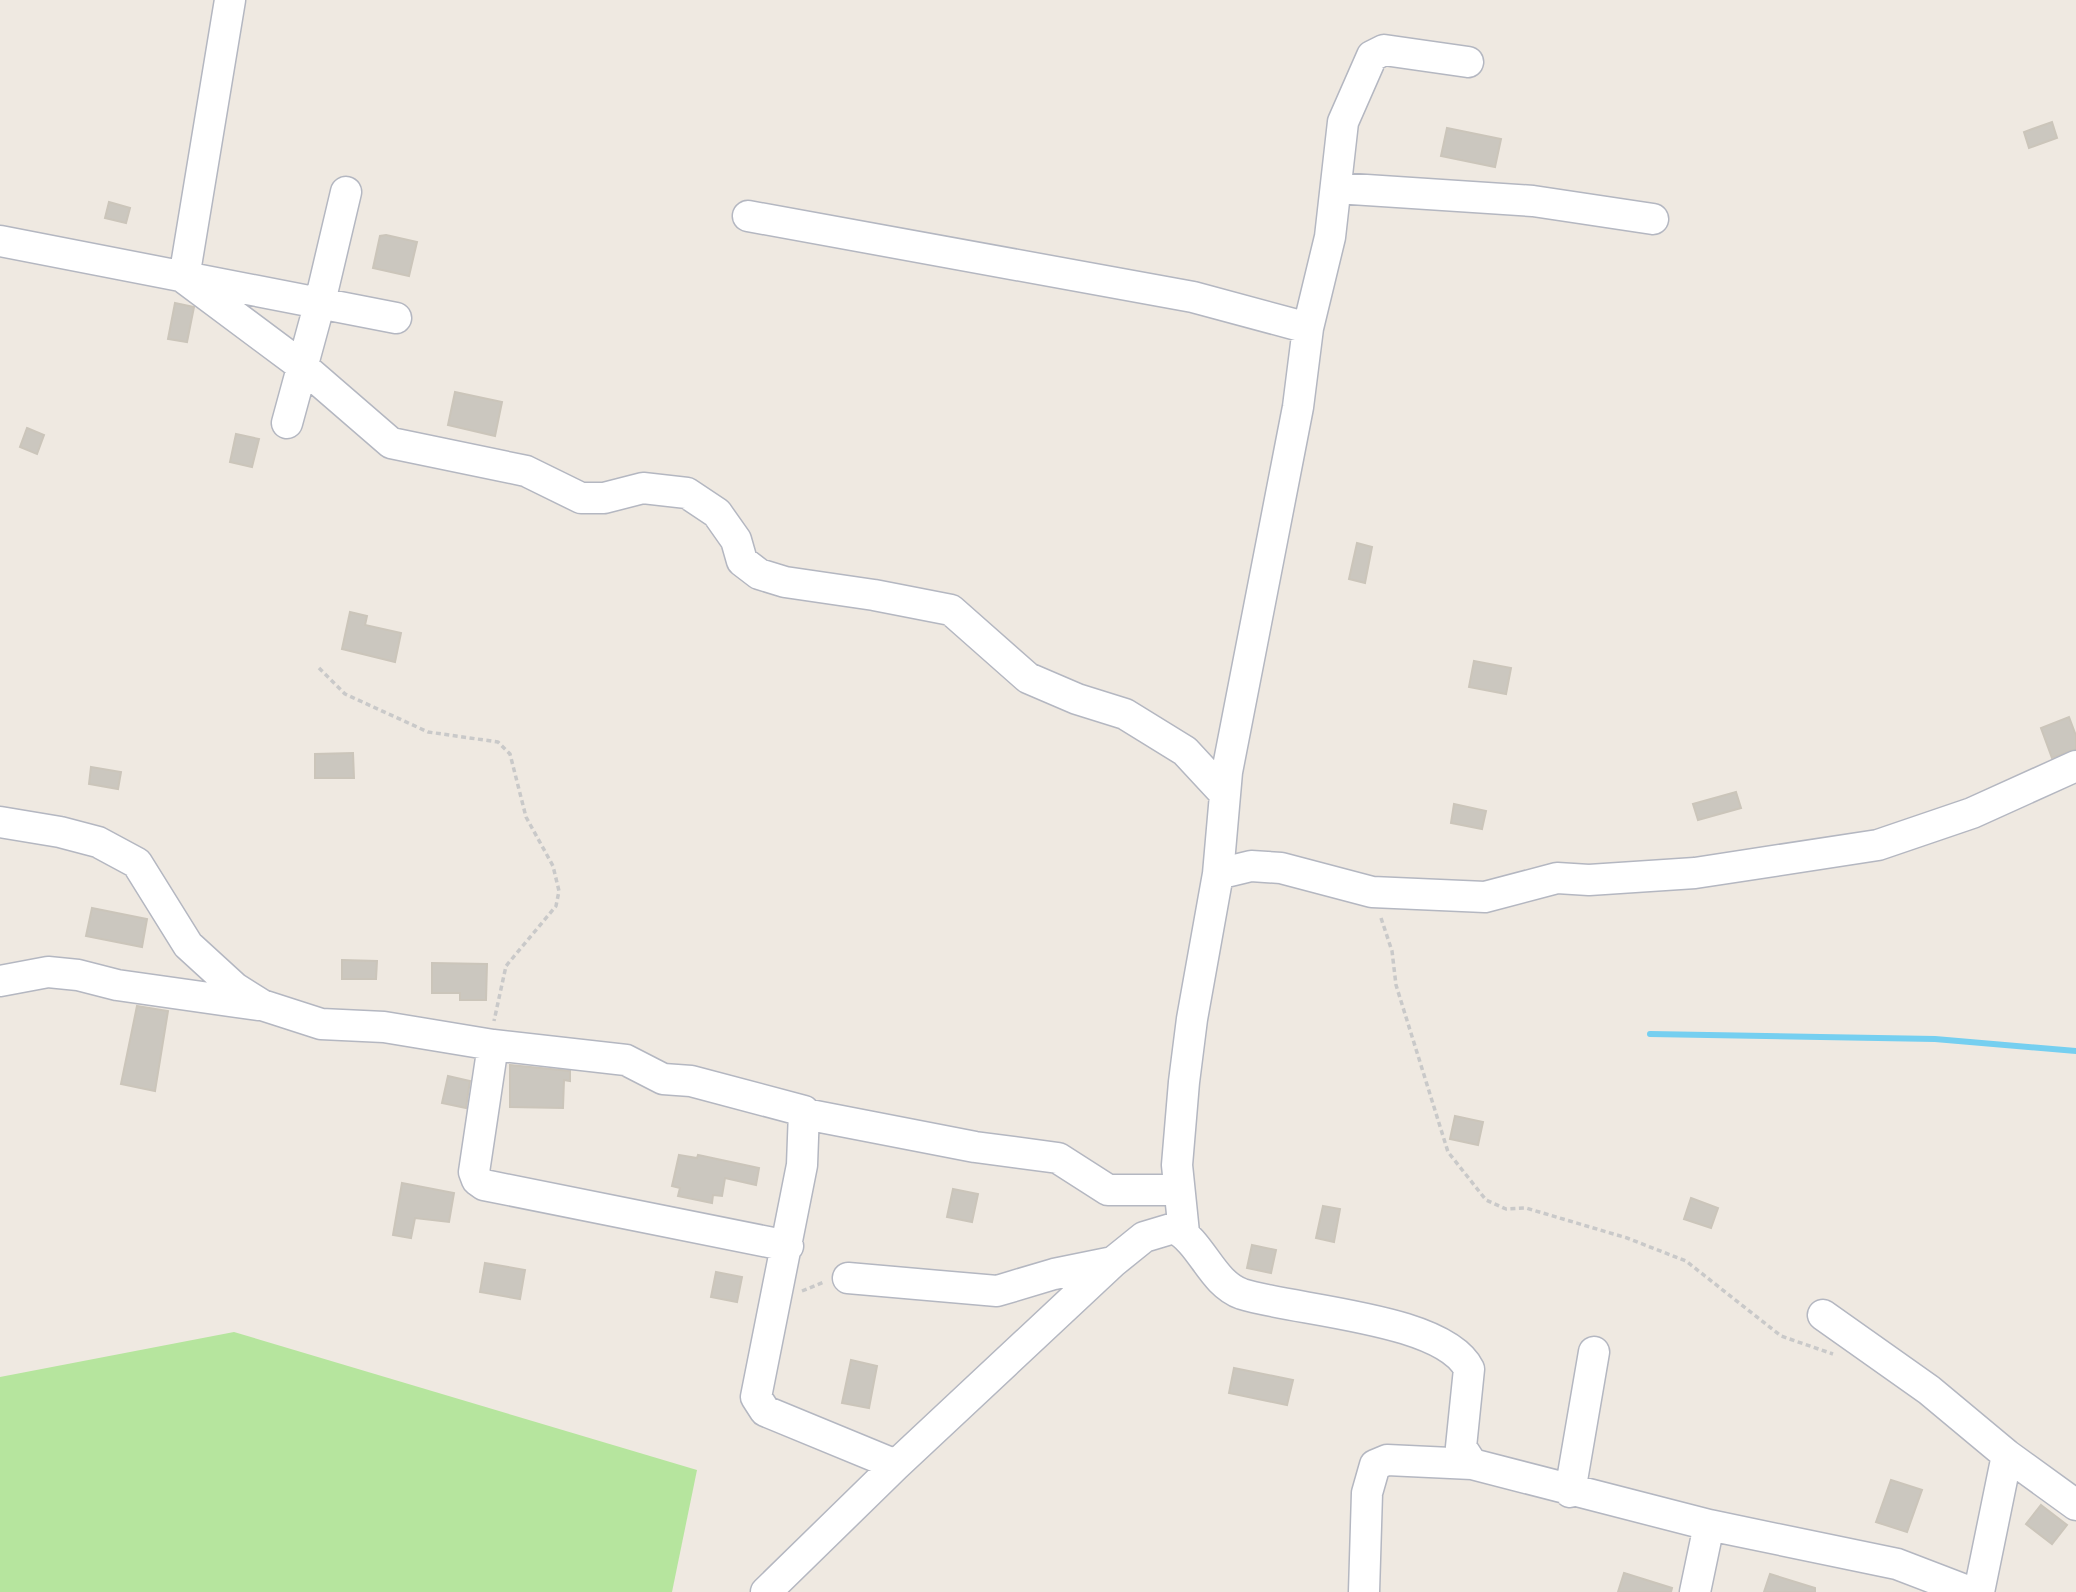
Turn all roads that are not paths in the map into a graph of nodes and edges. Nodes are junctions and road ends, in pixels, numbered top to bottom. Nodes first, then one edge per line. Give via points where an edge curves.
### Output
1 (230, 0) edge
2 (1468, 62) dead end
3 (1336, 188) junction
4 (346, 192) dead end
5 (748, 216) dead end
6 (1653, 219) dead end
7 (0, 241) edge
8 (184, 278) junction
9 (320, 302) junction
10 (396, 318) dead end
11 (1308, 328) junction
12 (302, 366) junction
13 (287, 423) dead end
14 (2076, 766) edge
15 (1224, 793) junction
16 (0, 822) edge
17 (1218, 874) junction
18 (0, 981) edge
19 (261, 1005) junction
20 (494, 1045) junction
21 (805, 1114) junction
22 (1178, 1190) junction
23 (1184, 1233) junction
24 (788, 1246) junction
25 (1113, 1262) junction
26 (848, 1278) road end
27 (1823, 1315) dead end
28 (1594, 1353) dead end
29 (2007, 1455) junction
30 (1472, 1464) junction
31 (896, 1465) junction
32 (1570, 1492) junction
33 (2076, 1505) edge
34 (1709, 1525) junction
35 (766, 1592) edge
36 (1364, 1592) edge
37 (1695, 1592) edge
38 (1970, 1592) edge
39 (1979, 1592) edge

1 - 8 street
2 - 3 street via 1384,50 1372,56 1343,121
3 - 6 street via 1532,201
3 - 11 street via 1330,237
4 - 9 street
5 - 11 street via 1193,297
7 - 8 street
8 - 9 street
8 - 12 street
9 - 10 street
9 - 12 street
11 - 15 street via 1298,407
12 - 13 street
12 - 15 street via 391,443 527,471 581,498 604,498 643,488 687,493 717,513 736,540 742,561 759,574 951,610 1028,678 1125,714 1185,751
14 - 17 street via 1972,813 1878,845 1695,873 1557,878 1485,898 1372,892 1281,868 1251,866
15 - 17 street
16 - 19 street via 97,842 137,863 188,945
17 - 22 street via 1192,1019
18 - 19 street via 48,972
19 - 20 street via 321,1024 384,1027
20 - 21 street via 626,1060 663,1079 779,1102
20 - 24 street via 474,1172 484,1185
21 - 22 street via 1058,1158 1108,1190
21 - 24 street via 802,1165
22 - 23 street
23 - 25 street via 1174,1228 1144,1237
23 - 30 street via 1215,1273 1239,1293 1412,1329 1453,1349 1469,1369 1461,1447
24 - 31 street via 756,1397 765,1411
25 - 26 street via 998,1292
25 - 31 street
27 - 29 street via 1929,1390
28 - 32 street
29 - 33 street
29 - 39 street
30 - 32 street
30 - 36 street via 1387,1460 1375,1465 1367,1493
31 - 35 street
32 - 34 street
34 - 37 street
34 - 38 street via 1897,1564

